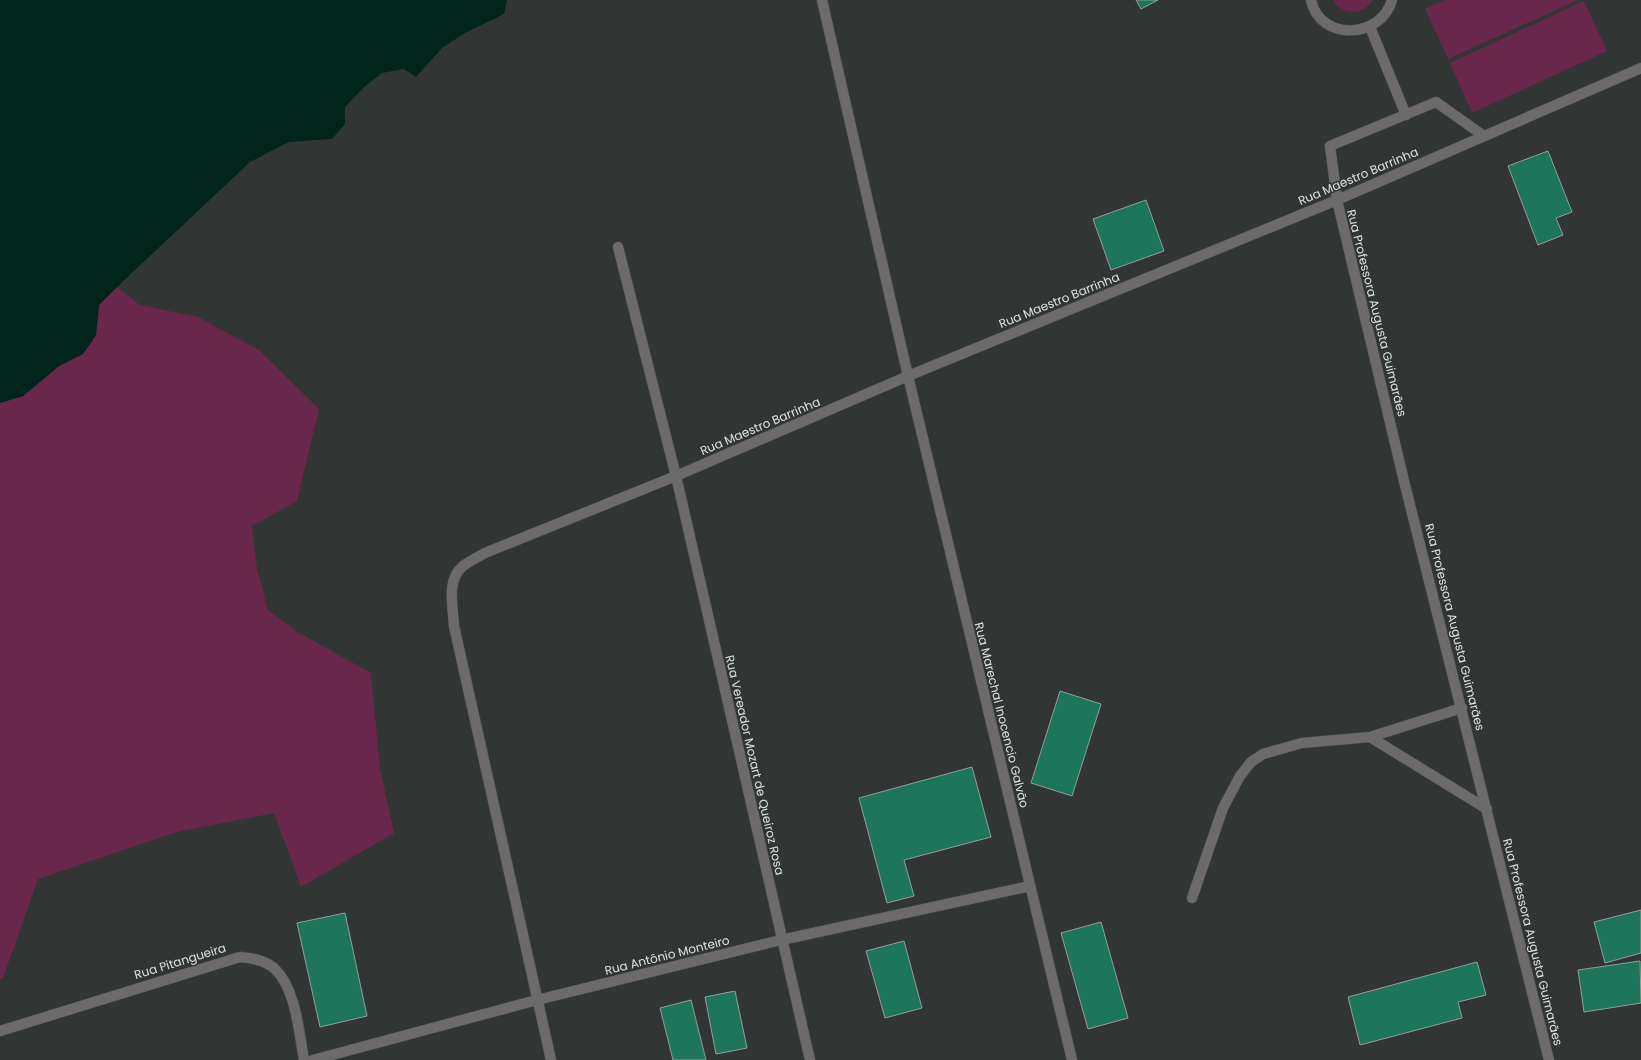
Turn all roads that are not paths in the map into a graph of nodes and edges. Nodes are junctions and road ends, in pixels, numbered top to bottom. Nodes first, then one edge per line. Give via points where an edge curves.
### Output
1 (822, 0) edge
2 (1311, 0) edge
3 (1392, 0) edge
4 (1370, 27) junction
5 (1641, 68) edge
6 (1406, 115) junction
7 (1484, 136) junction
8 (1337, 200) junction
9 (618, 247) dead end
10 (908, 376) junction
11 (676, 476) junction
12 (1462, 708) junction
13 (1370, 737) junction
14 (1487, 809) junction
15 (1030, 886) junction
16 (1192, 898) dead end
17 (782, 940) junction
18 (537, 1000) junction
19 (0, 1030) edge
20 (304, 1060) edge
21 (313, 1060) edge
22 (551, 1060) edge
23 (810, 1060) edge
24 (1072, 1060) edge
25 (1549, 1060) edge

1 - 10 street, Rua Marechal Inocencio Galvão
2 - 4 street via 1319,16 1330,25 1342,30 1356,31
3 - 4 street via 1390,8
4 - 6 street
5 - 7 street, Rua Maestro Barrinha
6 - 7 street via 1436,102
6 - 8 street, Rua Professora Augusta Guimarães via 1330,146
7 - 8 street, Rua Maestro Barrinha
8 - 10 street, Rua Maestro Barrinha
8 - 12 street, Rua Professora Augusta Guimarães
9 - 11 street, Rua Vereador Mozart de Queiroz Rosa
10 - 11 street, Rua Maestro Barrinha
10 - 15 street, Rua Marechal Inocencio Galvão
11 - 17 street, Rua Vereador Mozart de Queiroz Rosa
11 - 18 street, Rua Maestro Barrinha via 485,553 463,566 455,575 452,588 454,626
12 - 13 street
12 - 14 street, Rua Professora Augusta Guimarães
13 - 14 street
13 - 16 street via 1302,742 1263,754 1251,762 1240,776 1223,808
14 - 25 street, Rua Professora Augusta Guimarães
15 - 17 street, Rua Antônio Monteiro
15 - 24 street, Rua Marechal Inocencio Galvão
17 - 18 street, Rua Antônio Monteiro
17 - 23 street, Rua Vereador Mozart de Queiroz Rosa
18 - 21 street, Rua Antônio Monteiro
18 - 22 street
19 - 20 street, Rua Pitangueira via 240,957 262,961 275,969 286,986 294,1005

